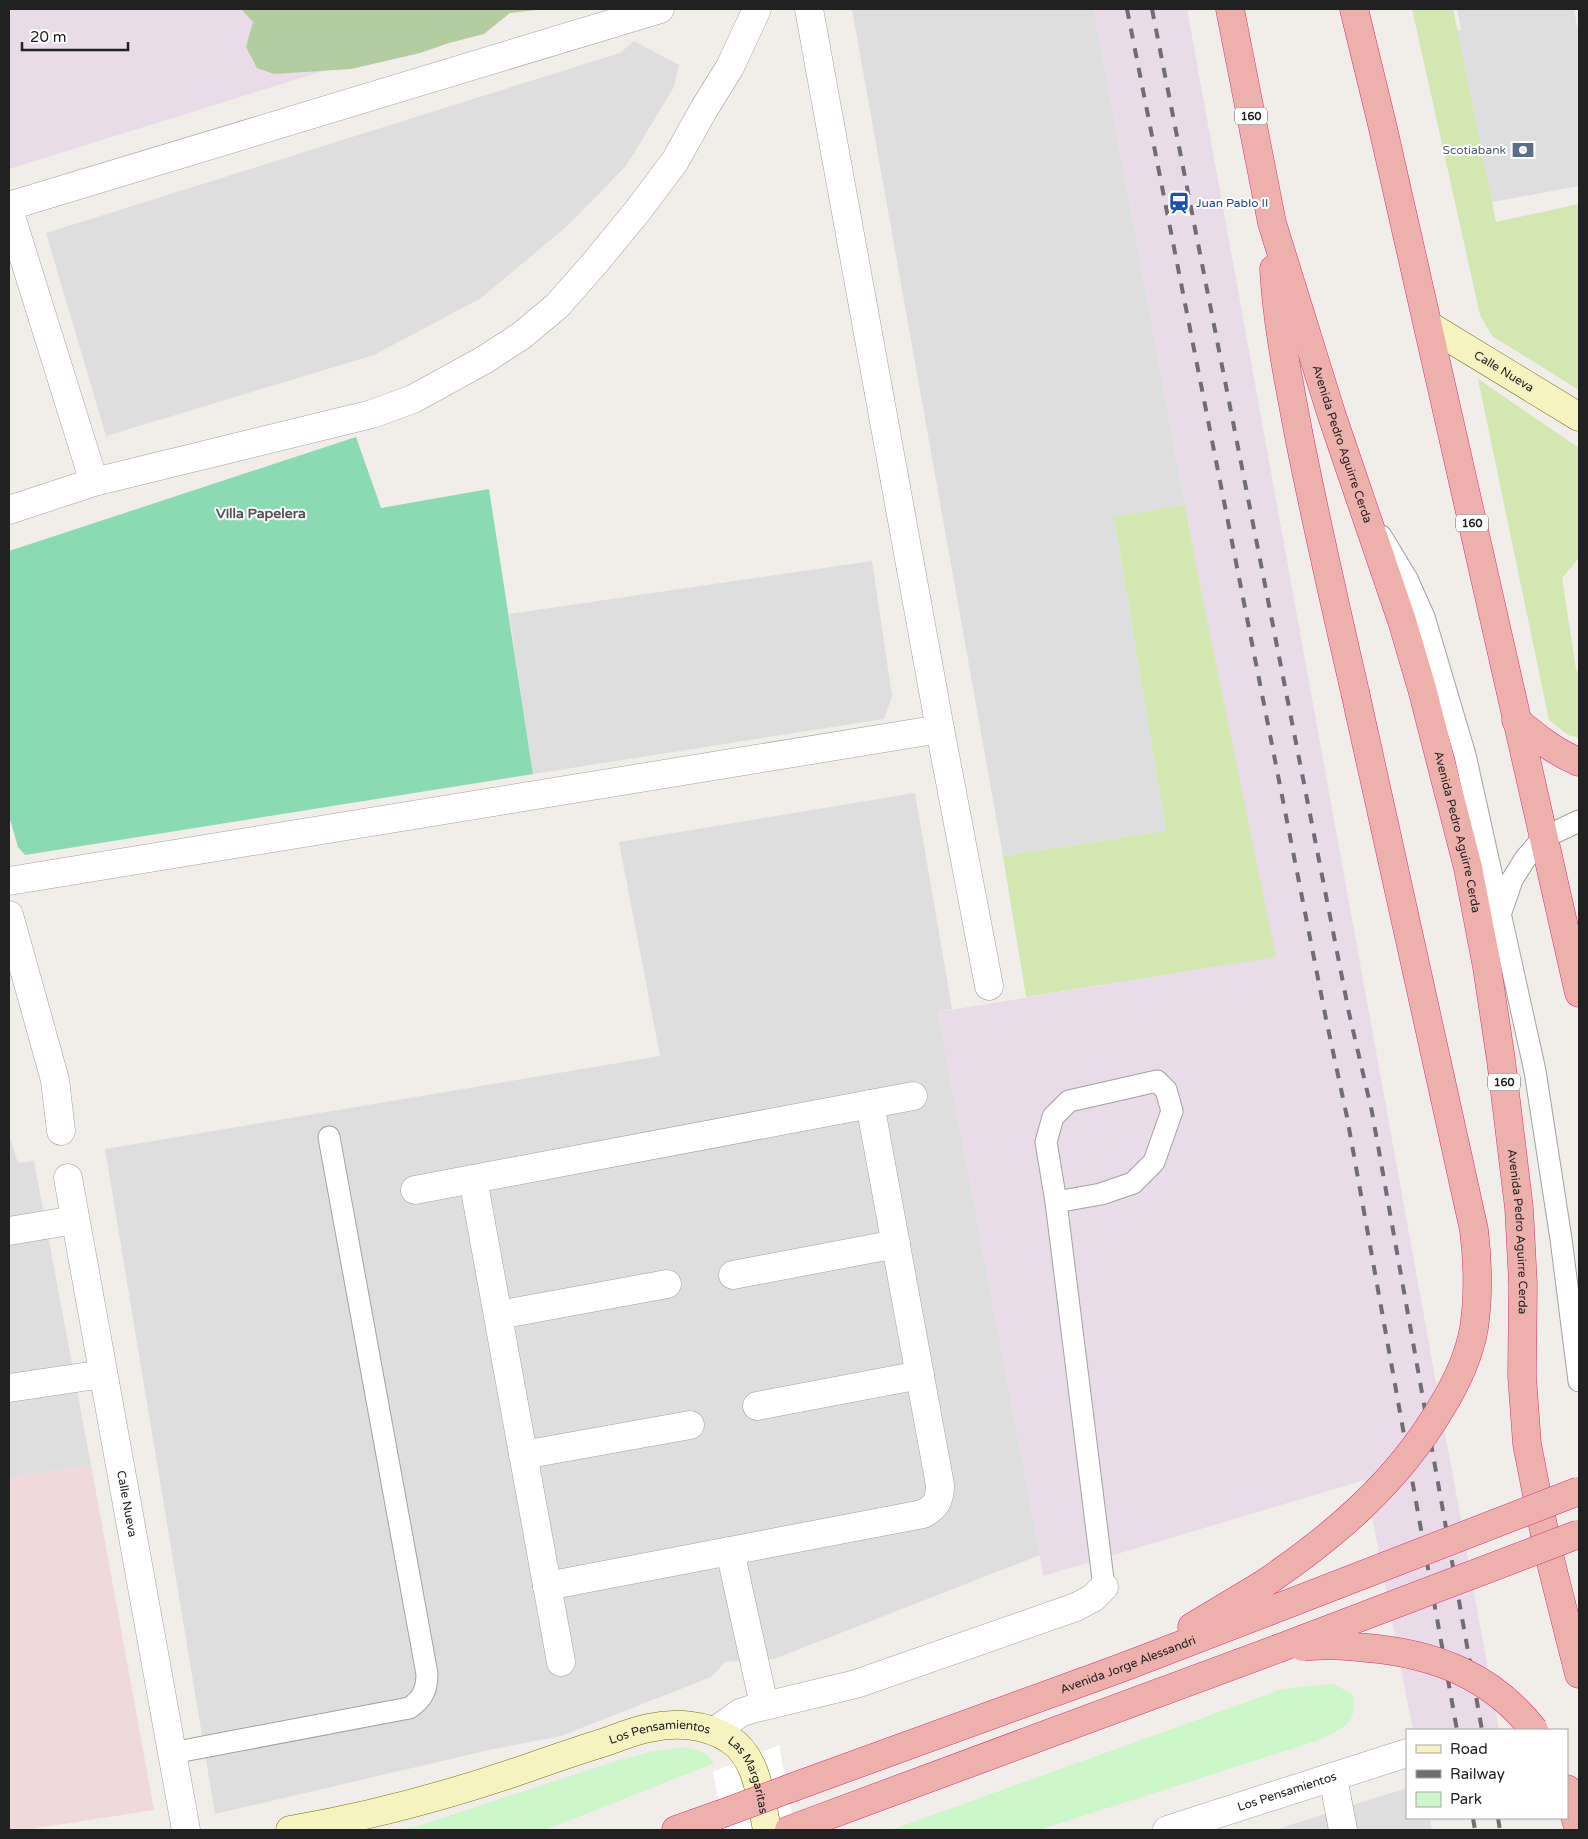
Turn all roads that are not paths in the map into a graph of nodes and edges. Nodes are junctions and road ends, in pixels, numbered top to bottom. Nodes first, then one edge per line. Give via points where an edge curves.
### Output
1 (660, 9) edge
2 (757, 9) edge
3 (809, 9) edge
4 (1230, 9) edge
5 (1354, 9) edge
6 (9, 206) edge
7 (9, 210) edge
8 (1272, 222) junction
9 (1428, 325) junction
10 (1579, 417) edge
11 (94, 482) junction
12 (1361, 501) junction
13 (9, 510) edge
14 (1516, 720) junction
15 (940, 729) junction
16 (1579, 762) edge
17 (1579, 821) edge
18 (1543, 838) junction
19 (9, 881) edge
20 (1501, 912) junction
21 (9, 915) edge
22 (989, 986) dead end
23 (1579, 993) edge
24 (913, 1096) dead end
25 (870, 1104) junction
26 (61, 1131) dead end
27 (328, 1137) dead end
28 (68, 1178) dead end
29 (473, 1179) junction
30 (415, 1190) dead end
31 (1056, 1202) junction
32 (75, 1220) junction
33 (9, 1231) edge
34 (896, 1244) junction
35 (733, 1275) dead end
36 (667, 1284) dead end
37 (498, 1315) junction
38 (103, 1374) junction
39 (920, 1375) junction
40 (1579, 1380) edge
41 (9, 1388) edge
42 (757, 1406) dead end
43 (690, 1424) dead end
44 (524, 1455) junction
45 (1579, 1491) edge
46 (1579, 1534) edge
47 (730, 1551) junction
48 (548, 1586) junction
49 (1104, 1587) joint
50 (1277, 1649) junction
51 (561, 1662) dead end
52 (1121, 1668) junction
53 (1579, 1674) edge
54 (764, 1705) junction
55 (1533, 1729) edge
56 (715, 1731) junction
57 (172, 1753) junction
58 (1406, 1753) edge
59 (1333, 1777) junction
60 (1568, 1792) edge
61 (792, 1829) edge
62 (186, 1830) edge
63 (290, 1830) edge
64 (676, 1830) edge
65 (767, 1830) edge
66 (1167, 1830) edge
67 (1343, 1830) edge
68 (1579, 1830) edge

1 - 6 street
2 - 11 street via 730,67 675,161 594,264 556,306 521,336 413,399 372,414
3 - 15 street
4 - 8 highway, Avenida Pedro Aguirre Cerda / 160
5 - 9 highway, 160
7 - 11 street
8 - 12 highway, Avenida Pedro Aguirre Cerda / 160
8 - 52 highway, bridge via 1283,355 1306,474 1474,1230 1478,1296 1474,1329 1458,1377 1413,1452 1383,1486 1304,1557 1262,1586
9 - 10 main road, Calle Nueva
9 - 14 highway, 160
11 - 13 street
12 - 20 lane via 1407,579 1424,617 1465,755
12 - 53 highway, Avenida Pedro Aguirre Cerda / 160 via 1422,689 1468,868 1487,967 1519,1208 1523,1284 1522,1376 1527,1444 1548,1551
14 - 16 highway via 1538,739
14 - 18 highway, 160
15 - 19 street
15 - 22 street
17 - 18 lane
18 - 20 lane via 1512,880
18 - 23 highway, 160
20 - 40 lane via 1547,1141
21 - 26 street via 55,1080
24 - 25 street
25 - 29 street
25 - 34 street
27 - 57 lane via 427,1686 422,1697 409,1708
28 - 32 street, Calle Nueva
29 - 30 street
29 - 37 street
31 - 31 lane via 1046,1142 1054,1118 1069,1100 1157,1081 1166,1090 1172,1111 1154,1162 1133,1183 1101,1194
31 - 49 lane
32 - 33 street
32 - 38 street, Calle Nueva
34 - 35 street
34 - 39 street
36 - 37 street
37 - 44 street
38 - 41 street
38 - 57 street, Calle Nueva
39 - 42 street
39 - 47 street via 940,1485 937,1504 931,1510
43 - 44 street
44 - 48 street
45 - 52 highway, Avenida Jorge Alessandri, bridge
46 - 50 highway, bridge
47 - 48 street
47 - 54 street
48 - 51 street
49 - 54 street, Los Pensamientos via 1093,1598 1076,1606 888,1673 856,1684
50 - 55 highway, bridge via 1347,1646 1421,1655 1478,1680 1503,1698
50 - 61 highway
52 - 64 highway, Avenida Jorge Alessandri, bridge
54 - 56 street, Los Pensamientos via 740,1713
56 - 63 main road, Los Pensamientos via 682,1725 648,1728 443,1795
56 - 65 main road, Las Margaritas via 730,1739 752,1767
57 - 62 street, Calle Nueva
58 - 59 street, Los Pensamientos
59 - 66 street, Los Pensamientos
59 - 67 street
60 - 68 highway

